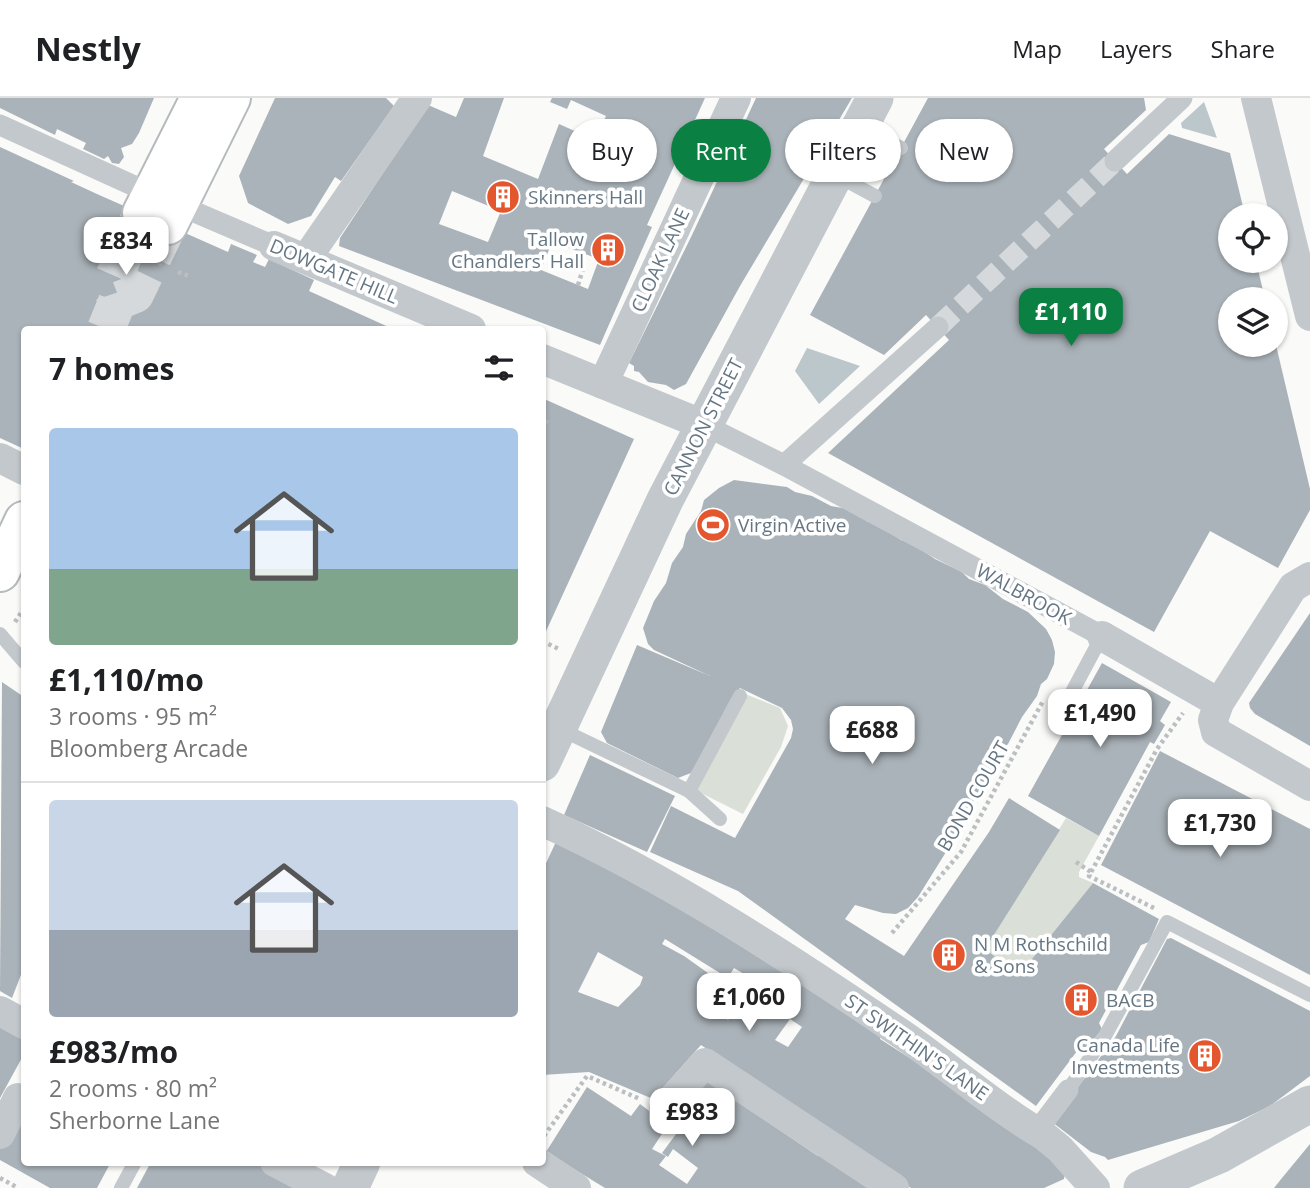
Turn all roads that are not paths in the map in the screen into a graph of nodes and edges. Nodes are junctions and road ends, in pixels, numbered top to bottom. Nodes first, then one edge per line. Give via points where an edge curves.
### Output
1 (200, 98) edge
2 (231, 98) edge
3 (736, 98) edge
4 (1182, 98) edge
5 (1256, 98) edge
6 (412, 100) edge
7 (0, 125) edge
8 (1115, 162) tunnel mouth
9 (831, 182) edge
10 (849, 182) edge
11 (875, 195) dead end
12 (162, 210) junction
13 (274, 247) joint
14 (306, 259) junction
15 (1309, 310) edge
16 (464, 326) edge
17 (938, 327) tunnel mouth
18 (546, 361) edge
19 (603, 384) junction
20 (704, 425) junction
21 (0, 458) edge
22 (784, 466) junction
23 (21, 468) edge
24 (21, 527) edge
25 (0, 572) edge
26 (1310, 577) edge
27 (2, 636) edge
28 (1102, 636) junction
29 (21, 658) edge
30 (740, 696) dead end
31 (1219, 703) junction
32 (1064, 707) dead end
33 (558, 729) junction
34 (546, 754) edge
35 (1310, 786) edge
36 (689, 791) junction
37 (720, 819) dead end
38 (546, 823) edge
39 (1310, 995) edge
40 (0, 1011) edge
41 (21, 1022) edge
42 (1068, 1090) joint
43 (18, 1098) dead end
44 (1310, 1104) edge
45 (664, 1109) road end
46 (1037, 1131) junction
47 (0, 1134) edge
48 (133, 1166) edge
49 (283, 1166) edge
50 (360, 1166) edge
51 (543, 1166) edge
52 (1152, 1187) edge
53 (121, 1188) edge
54 (325, 1188) edge
55 (350, 1188) edge
56 (576, 1188) edge
57 (894, 1188) edge
58 (1095, 1188) edge

1 - 12 main road
2 - 12 main road
3 - 19 street, CLOAK LANE
4 - 8 street
5 - 15 street
6 - 14 street
7 - 12 street, DOWGATE HILL
9 - 20 street, CANNON STREET
10 - 11 lane
12 - 13 street, DOWGATE HILL
13 - 14 street, DOWGATE HILL
14 - 16 street, DOWGATE HILL
17 - 22 street
18 - 19 street
19 - 20 street
20 - 22 street, WALBROOK
20 - 33 street, CANNON STREET
21 - 23 street
22 - 28 street, WALBROOK
24 - 25 main road
26 - 31 street via 1293,587
27 - 29 lane
28 - 31 street, WALBROOK
28 - 32 lane
30 - 36 lane
31 - 35 street via 1213,720 1216,732
33 - 34 street, CANNON STREET
33 - 36 lane
36 - 37 lane
38 - 46 street, ST SWITHIN'S LANE via 684,892 901,1033
39 - 42 lane via 1167,922 1105,1036
40 - 41 street
42 - 46 street
43 - 47 street
44 - 52 street
45 - 57 street via 705,1063
46 - 58 street, ST SWITHIN'S LANE
48 - 53 lane
49 - 54 street
50 - 55 street
51 - 56 street

